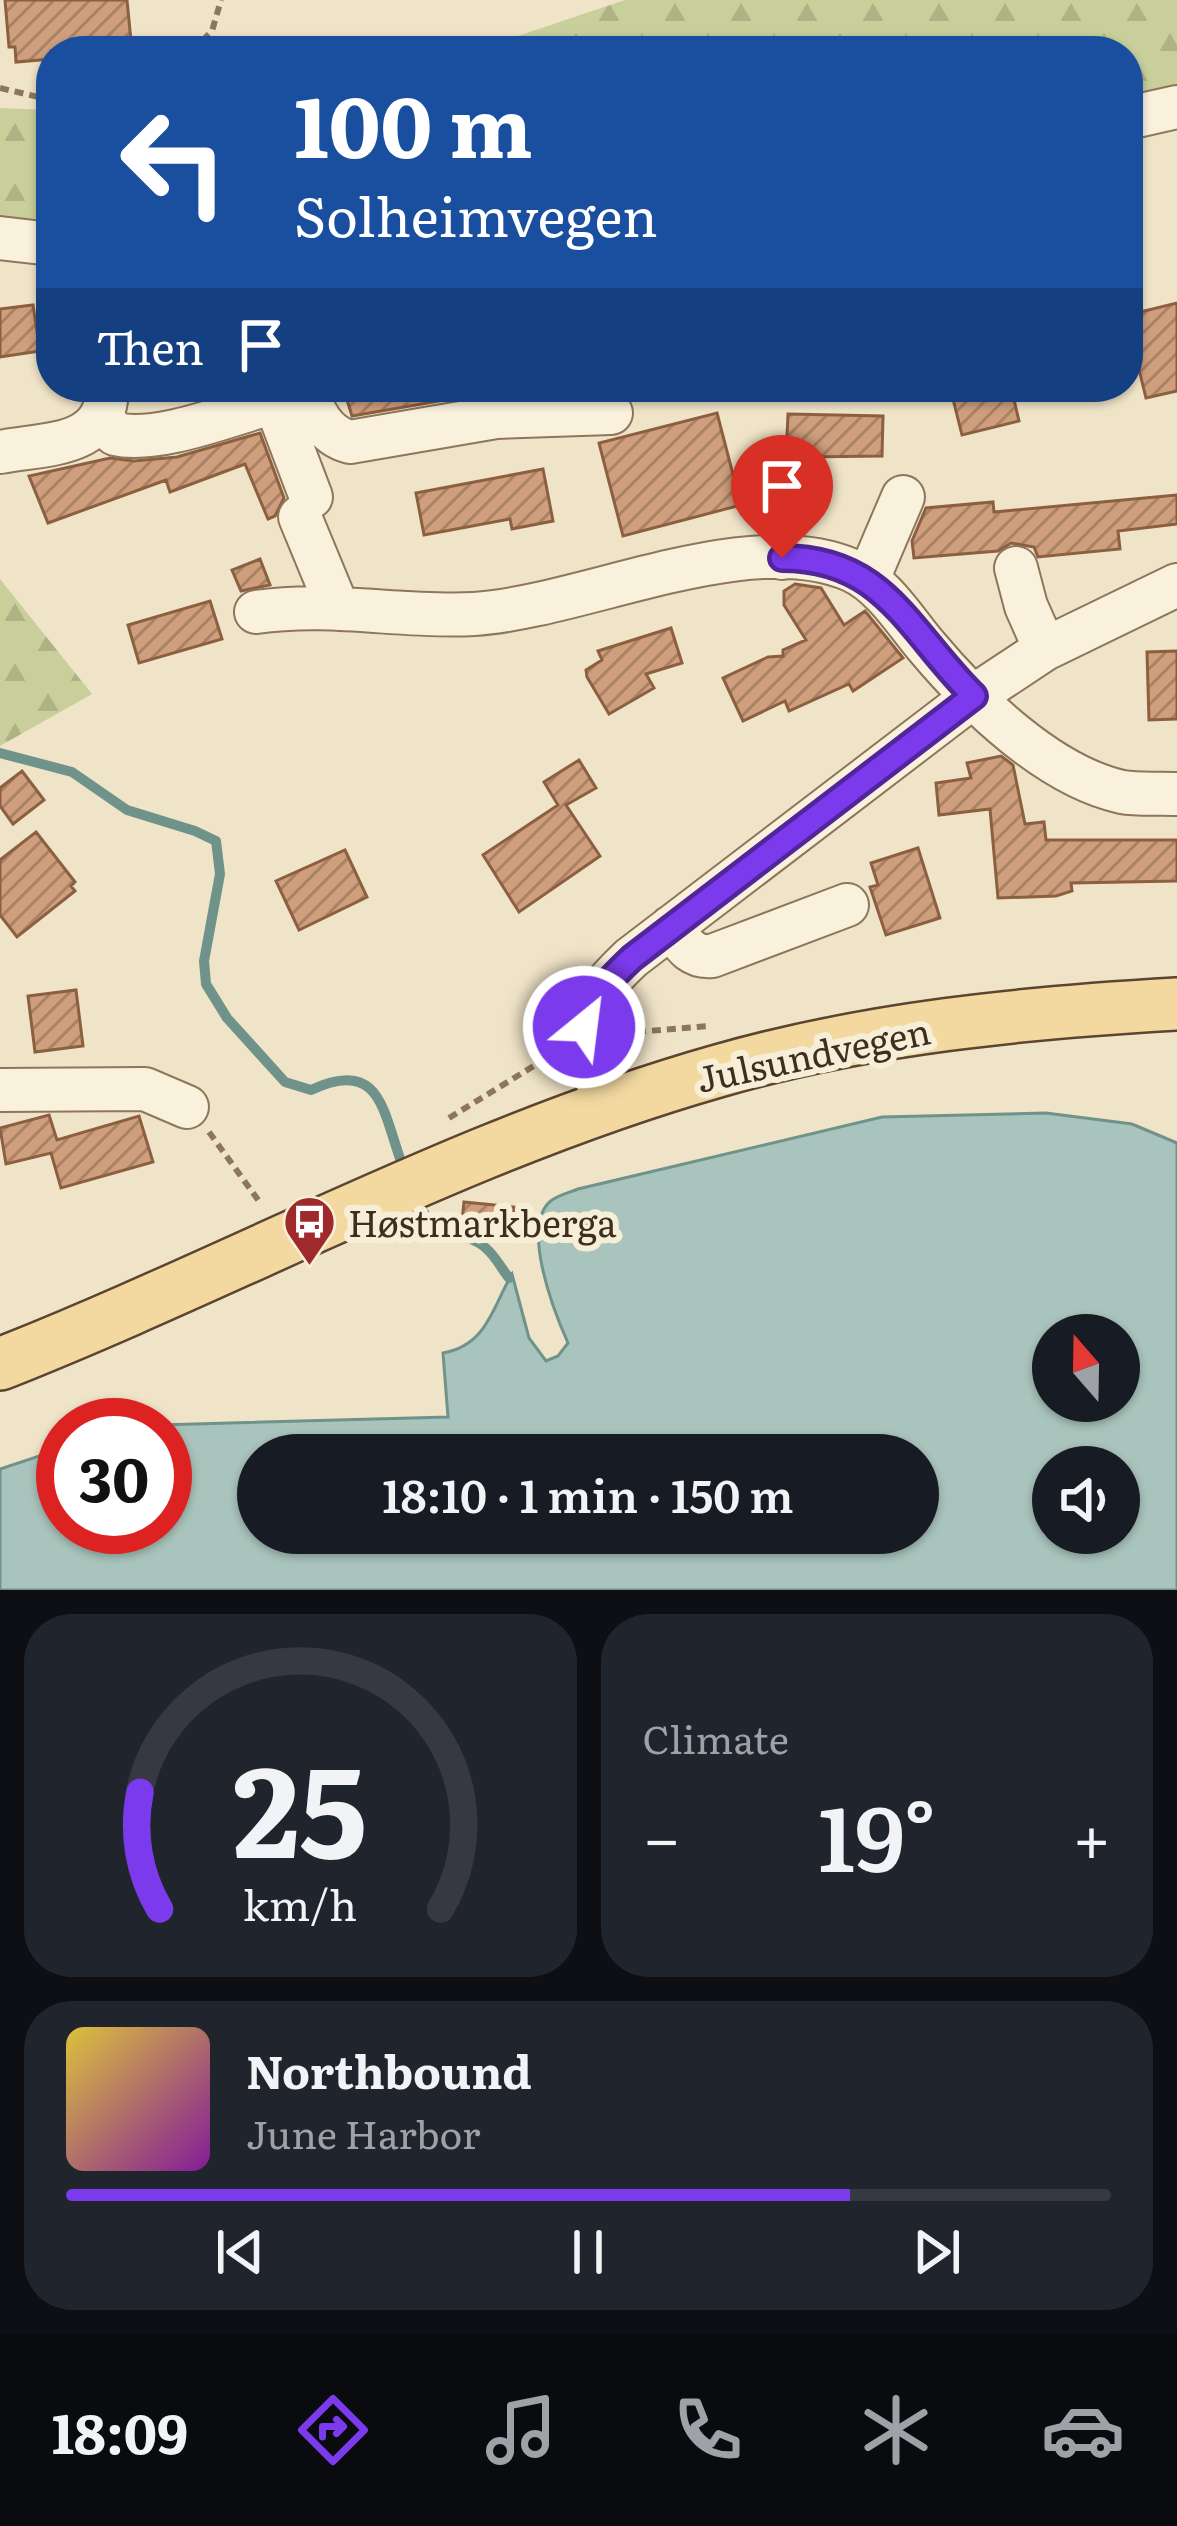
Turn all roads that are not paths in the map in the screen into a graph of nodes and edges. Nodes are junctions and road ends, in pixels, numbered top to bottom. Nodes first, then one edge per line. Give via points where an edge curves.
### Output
1 (1177, 107) edge
2 (1143, 115) edge
3 (0, 238) edge
4 (36, 242) edge
5 (312, 402) edge
6 (105, 403) edge
7 (611, 413) dead end
8 (0, 452) edge
9 (781, 460) dead end
10 (904, 497) dead end
11 (782, 558) junction
12 (1016, 568) dead end
13 (868, 579) junction
14 (1177, 585) edge
15 (350, 609) junction
16 (256, 611) dead end
17 (1045, 649) junction
18 (974, 696) junction
19 (1177, 794) edge
20 (847, 904) dead end
21 (671, 927) junction
22 (1177, 1004) edge
23 (0, 1090) edge
24 (187, 1107) road end
25 (606, 1107) junction
26 (0, 1364) edge

1 - 2 street
3 - 4 street
5 - 7 street via 325,428 350,442 496,417
6 - 8 street via 97,427 77,437
6 - 15 street via 115,434 134,436 275,402 305,507
9 - 11 street
10 - 13 street
11 - 13 street via 836,564
11 - 15 street via 474,614
12 - 17 street
13 - 18 street
14 - 17 street
15 - 16 street
17 - 18 street
18 - 19 street via 1065,771 1124,792
18 - 21 street
20 - 21 street via 712,956 693,954
21 - 25 street via 605,983 588,1009 584,1043
22 - 25 main road, Julsundvegen via 1029,1013 827,1044
23 - 24 street via 145,1088
25 - 26 main road, Julsundvegen

